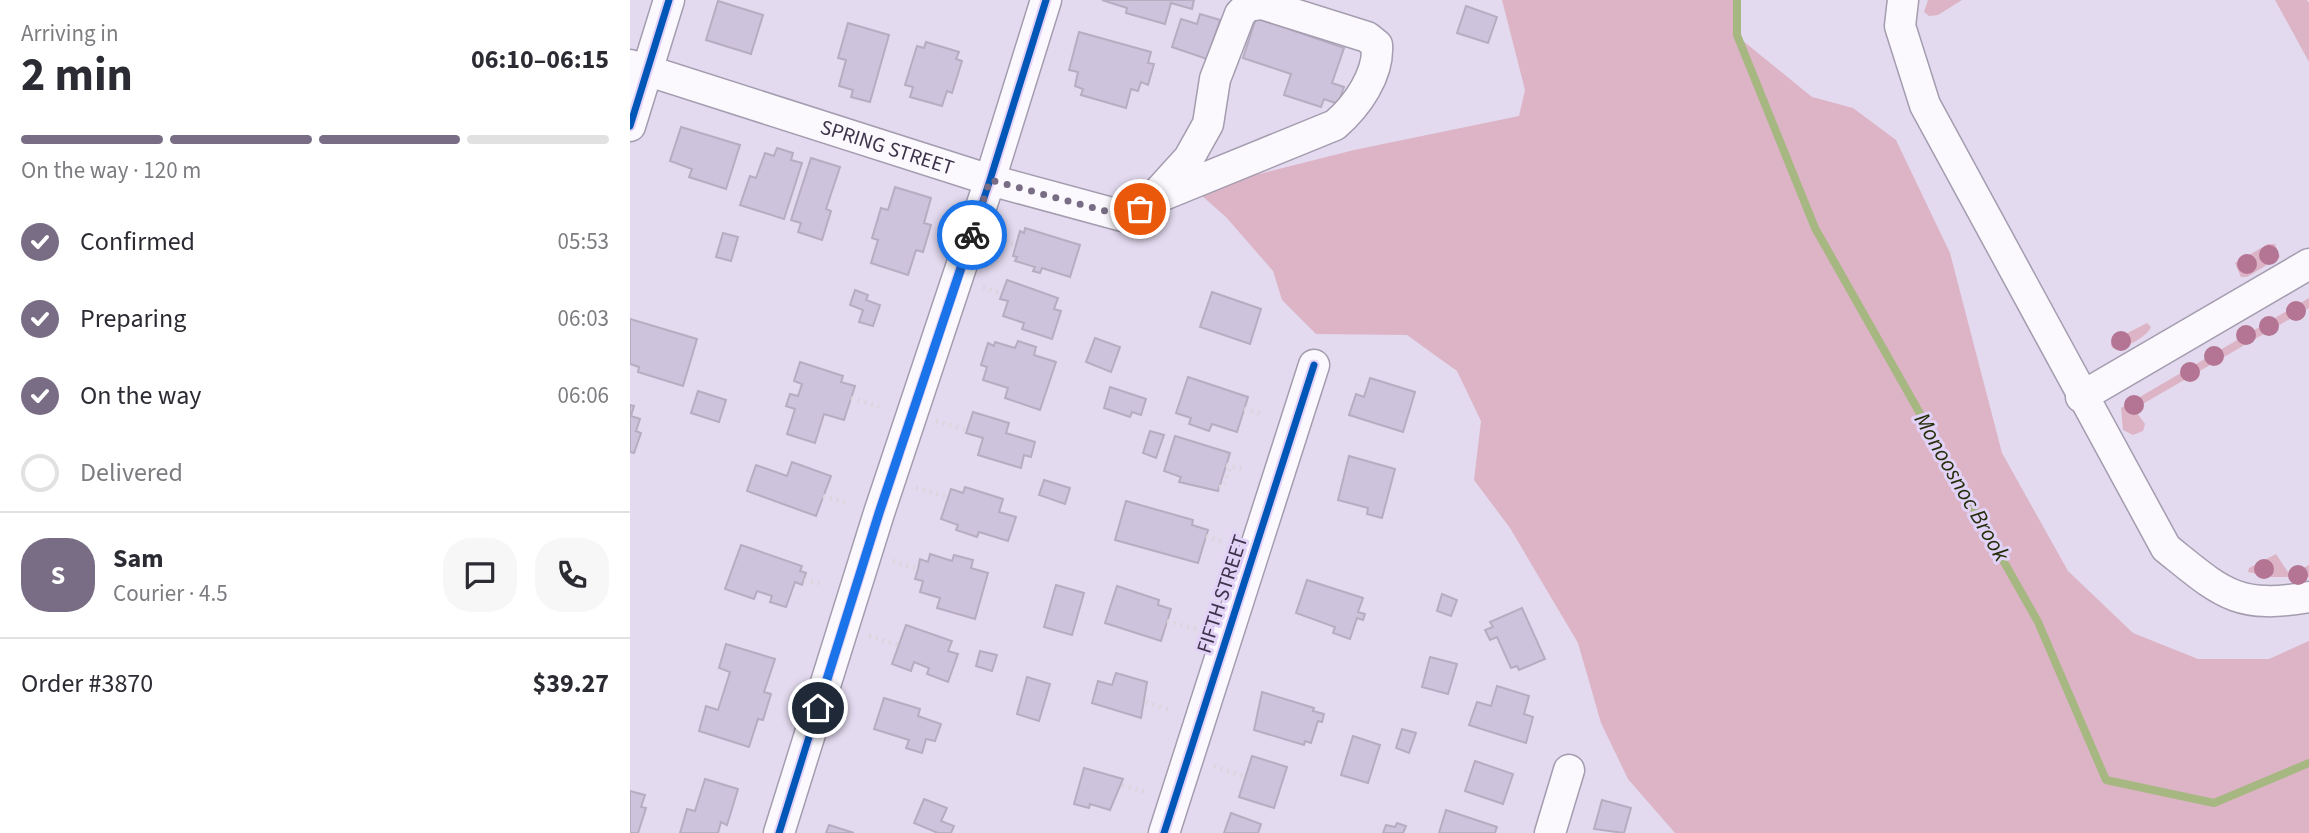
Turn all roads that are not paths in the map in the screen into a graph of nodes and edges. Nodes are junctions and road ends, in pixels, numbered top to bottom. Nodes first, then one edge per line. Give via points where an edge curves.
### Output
1 (669, 0) edge
2 (1045, 0) edge
3 (1900, 2) edge
4 (639, 68) edge
5 (630, 126) edge
6 (990, 180) junction
7 (1142, 213) junction
8 (2309, 264) edge
9 (1314, 365) dead end
10 (2081, 397) junction
11 (2309, 597) edge
12 (1569, 770) dead end
13 (779, 833) edge
14 (1164, 833) edge
15 (1550, 833) edge

1 - 4 street
2 - 6 street
3 - 10 street via 1905,48 1925,105
4 - 5 street
4 - 6 street, SPRING STREET
6 - 7 street, SPRING STREET
6 - 13 street
7 - 7 street via 1188,158 1208,124 1215,79 1240,14 1248,6 1262,4 1367,37 1377,45 1378,60 1353,109 1335,125
8 - 10 street
9 - 14 street, FIFTH STREET
10 - 11 street via 2166,548 2226,593 2263,603
12 - 15 street

